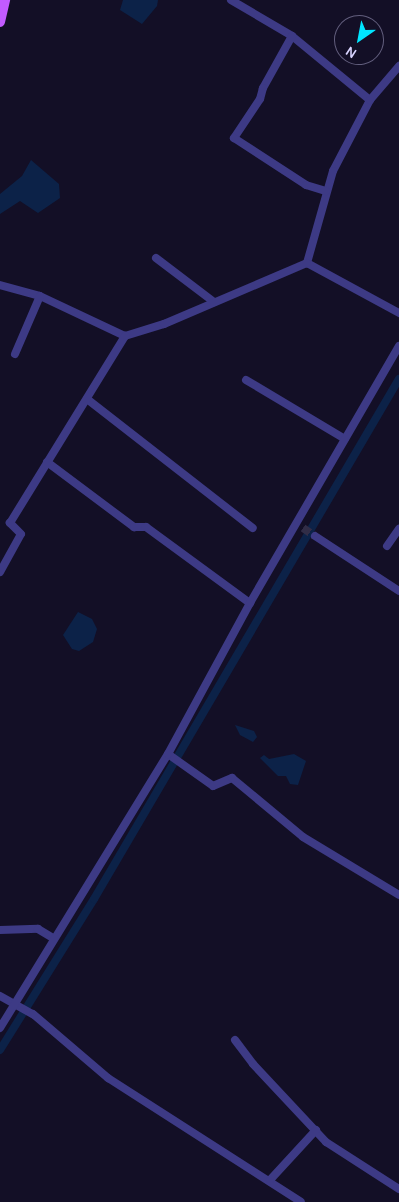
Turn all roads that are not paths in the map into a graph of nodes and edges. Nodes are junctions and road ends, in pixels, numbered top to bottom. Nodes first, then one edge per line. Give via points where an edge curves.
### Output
1 (5, 0) edge
2 (231, 0) edge
3 (0, 22) edge
4 (292, 36) junction
5 (399, 66) edge
6 (370, 100) junction
7 (326, 191) junction
8 (156, 258) dead end
9 (307, 263) junction
10 (0, 285) edge
11 (40, 296) junction
12 (214, 302) junction
13 (399, 313) edge
14 (125, 336) junction
15 (399, 346) edge
16 (14, 354) dead end
17 (246, 380) dead end
18 (87, 399) junction
19 (345, 439) junction
20 (47, 462) junction
21 (254, 528) dead end
22 (399, 529) edge
23 (315, 536) tunnel mouth
24 (387, 546) dead end
25 (0, 572) edge
26 (399, 591) edge
27 (250, 604) junction
28 (171, 755) junction
29 (399, 895) edge
30 (0, 930) edge
31 (53, 938) junction
32 (0, 996) edge
33 (18, 1006) junction
34 (0, 1028) edge
35 (235, 1040) dead end
36 (316, 1130) junction
37 (270, 1180) junction
38 (399, 1189) edge
39 (301, 1202) edge

1 - 3 main road
2 - 4 street
4 - 6 street
4 - 7 street via 260,99 234,138 306,185
5 - 6 street
6 - 7 street
7 - 9 street
8 - 12 street
9 - 12 street
9 - 13 street
10 - 11 street
11 - 14 street
11 - 16 street
12 - 14 street
14 - 18 street
15 - 19 street
17 - 19 street
18 - 20 street
18 - 21 street
19 - 27 street via 300,526
20 - 25 street via 10,523 21,534
20 - 27 street via 134,527 146,527
22 - 24 street
23 - 26 street
27 - 28 street
28 - 29 street via 213,786 232,778 303,837
28 - 31 street
30 - 31 street via 38,929
31 - 33 street
32 - 33 street
33 - 34 street
33 - 37 street via 33,1014 108,1078
35 - 36 street via 253,1064
36 - 37 street
36 - 38 street via 326,1142
37 - 39 street

